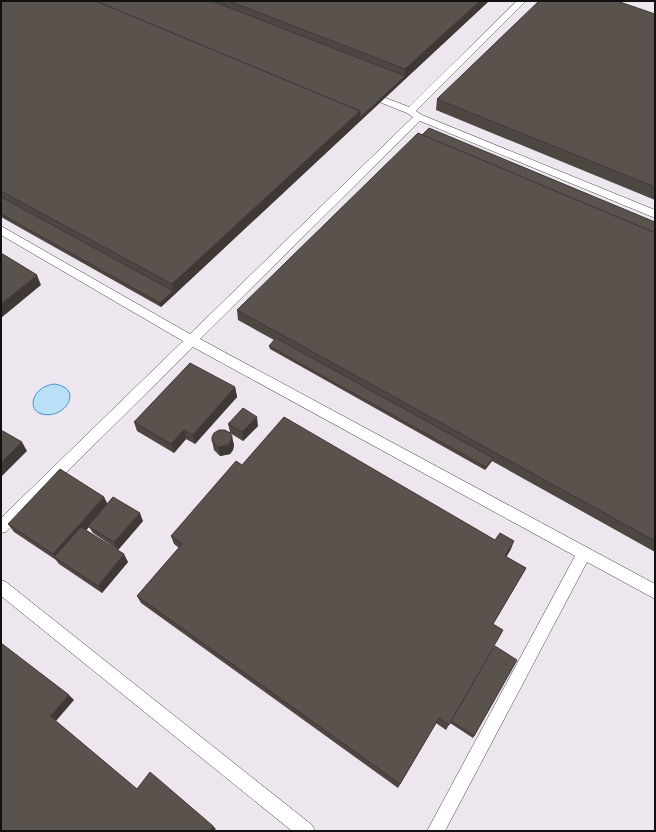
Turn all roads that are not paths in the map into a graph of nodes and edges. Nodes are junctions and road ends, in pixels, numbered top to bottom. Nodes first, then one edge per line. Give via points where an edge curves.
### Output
1 (522, 1) edge
2 (360, 90) edge
3 (415, 114) junction
4 (655, 214) edge
5 (1, 230) edge
6 (191, 340) junction
7 (1, 527) edge
8 (584, 553) junction
9 (1, 587) edge
10 (655, 592) edge
11 (306, 831) edge
12 (436, 831) edge

1 - 3 lane
2 - 3 lane
3 - 4 lane
3 - 6 lane
5 - 6 lane
6 - 7 lane
6 - 8 lane
8 - 10 lane
8 - 12 lane
9 - 11 lane

